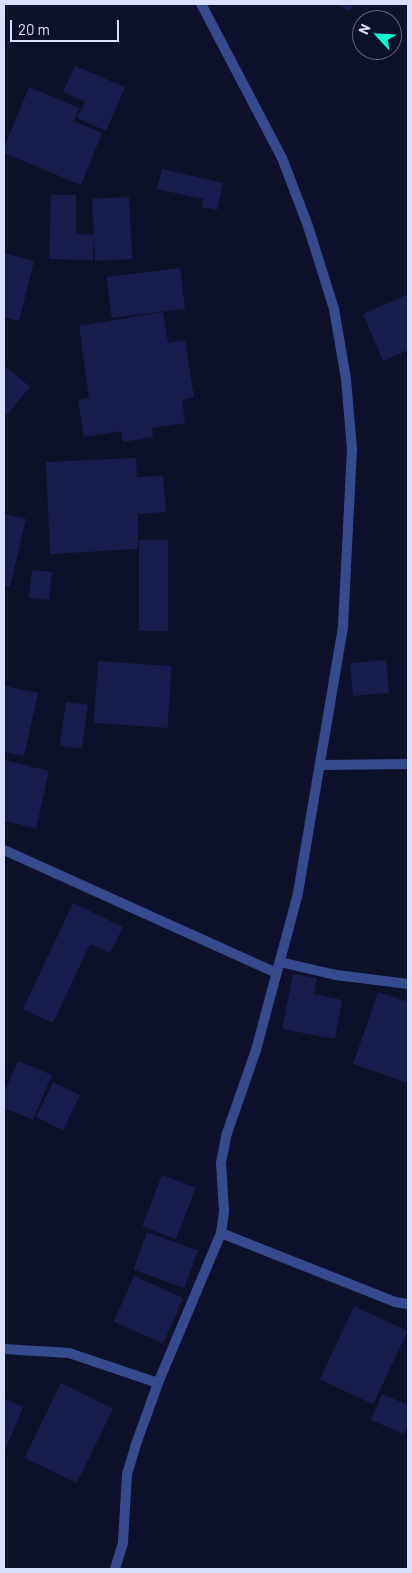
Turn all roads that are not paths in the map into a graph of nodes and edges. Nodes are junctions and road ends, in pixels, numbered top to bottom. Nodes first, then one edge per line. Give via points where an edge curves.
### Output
1 (201, 4) edge
2 (408, 764) edge
3 (321, 765) junction
4 (4, 850) edge
5 (280, 962) junction
6 (277, 973) junction
7 (408, 984) edge
8 (221, 1233) junction
9 (408, 1304) edge
10 (4, 1349) edge
11 (158, 1383) junction
12 (115, 1569) edge

1 - 3 street via 282,158 334,309 346,379 352,449 343,626
2 - 3 street
3 - 5 street via 298,893
4 - 6 street
5 - 6 street
5 - 7 street via 336,975
6 - 8 street via 256,1050 227,1133 221,1163 224,1211
8 - 9 street via 395,1302
8 - 11 street
10 - 11 street via 69,1353
11 - 12 street via 127,1474 123,1542

